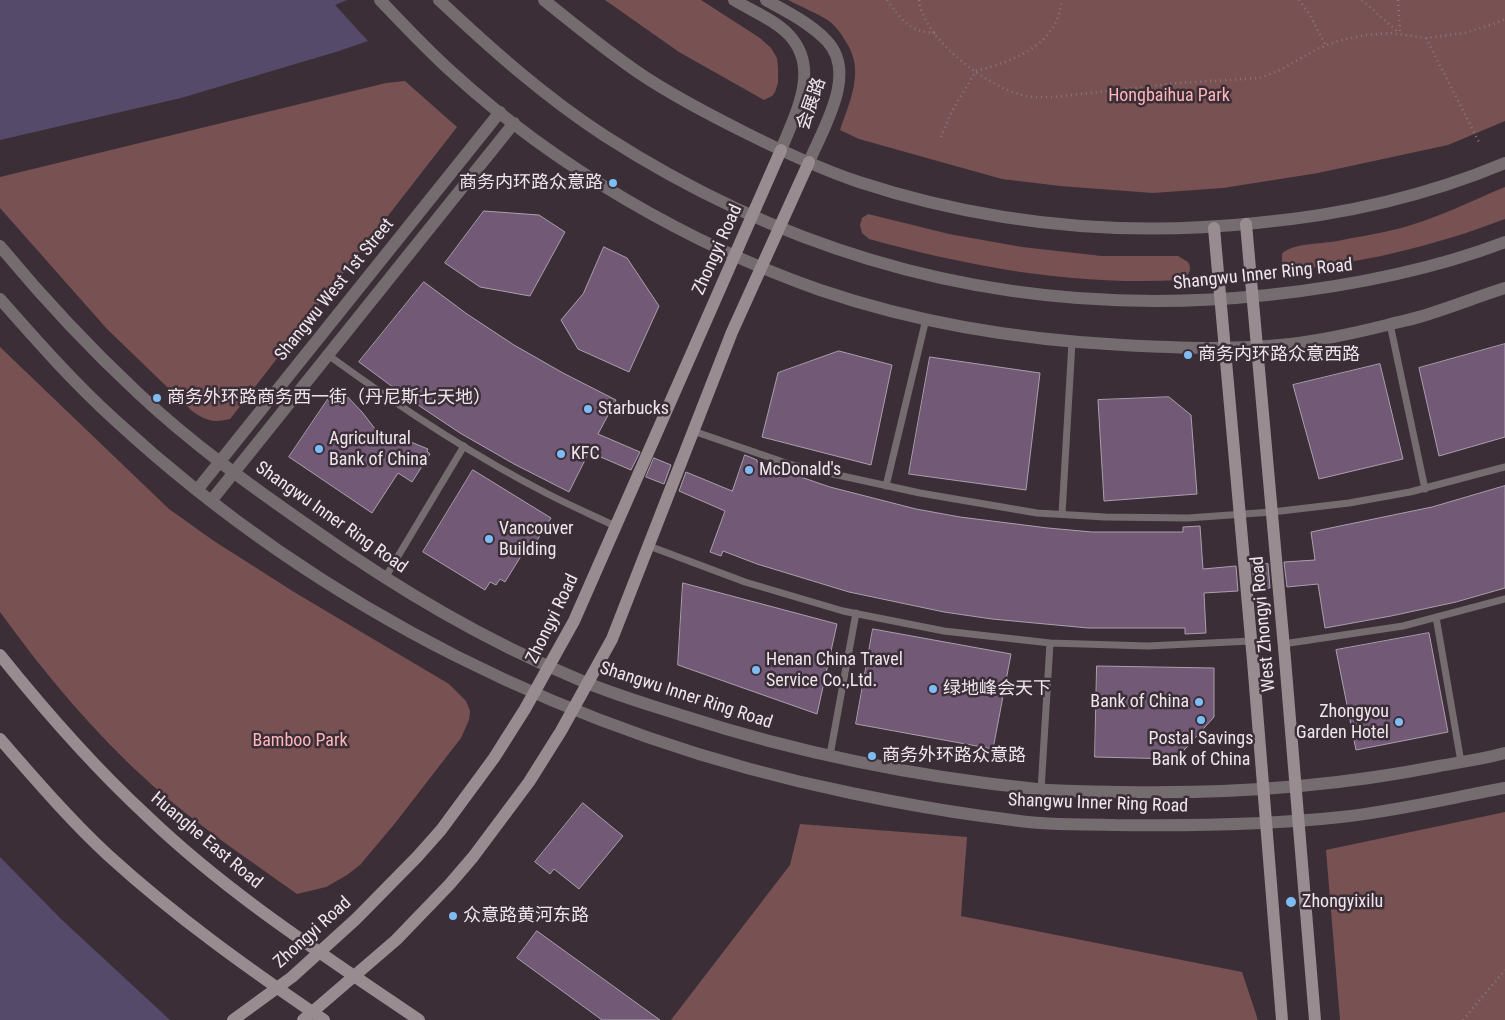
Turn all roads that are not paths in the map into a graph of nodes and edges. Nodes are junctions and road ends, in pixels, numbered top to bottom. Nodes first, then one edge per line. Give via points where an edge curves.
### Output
1 (380, 0) edge
2 (439, 0) edge
3 (544, 0) edge
4 (734, 0) edge
5 (766, 0) edge
6 (500, 112) junction
7 (514, 123) junction
8 (781, 150) junction
9 (809, 162) junction
10 (1505, 163) edge
11 (752, 215) junction
12 (1246, 224) junction
13 (779, 228) junction
14 (1214, 228) junction
15 (1505, 242) edge
16 (0, 246) edge
17 (735, 255) junction
18 (761, 267) junction
19 (1505, 288) edge
20 (1252, 296) junction
21 (0, 299) edge
22 (1220, 300) junction
23 (926, 319) junction
24 (1390, 324) junction
25 (1072, 342) junction
26 (1257, 346) junction
27 (1225, 348) junction
28 (328, 355) junction
29 (693, 431) junction
30 (464, 446) junction
31 (220, 461) junction
32 (1505, 467) edge
33 (234, 472) junction
34 (886, 486) junction
35 (1425, 489) junction
36 (197, 490) junction
37 (211, 501) junction
38 (1272, 512) junction
39 (1062, 514) junction
40 (1240, 514) junction
41 (615, 526) junction
42 (649, 546) junction
43 (384, 578) junction
44 (1505, 599) edge
45 (856, 613) junction
46 (1436, 617) junction
47 (1251, 641) junction
48 (1050, 643) junction
49 (1283, 644) junction
50 (0, 655) edge
51 (550, 667) junction
52 (589, 683) junction
53 (534, 693) junction
54 (573, 710) junction
55 (0, 739) edge
56 (1505, 753) edge
57 (830, 755) junction
58 (1461, 762) junction
59 (1296, 787) junction
60 (1505, 788) edge
61 (1263, 789) junction
62 (1041, 790) junction
63 (1298, 820) junction
64 (1266, 822) junction
65 (320, 953) junction
66 (355, 976) junction
67 (277, 988) junction
68 (308, 1016) edge
69 (233, 1020) edge
70 (324, 1020) edge
71 (419, 1020) edge
72 (1282, 1020) edge
73 (1315, 1020) edge

1 - 6 street via 455,75
2 - 11 street, Shangwu Inner Ring Road via 536,86 603,135 684,182
3 - 8 street via 642,75 717,119
4 - 8 street, 会展路 via 789,35 804,61 803,93
5 - 9 street, 会展路 via 817,32 828,42 839,64 837,94
6 - 7 street
6 - 31 street, Shangwu West 1st Street
7 - 17 street via 612,191
7 - 28 street, Shangwu West 1st Street
8 - 9 street
8 - 11 main road, Zhongyi Road
9 - 13 main road
9 - 14 street via 894,193 996,215 1113,229
10 - 12 street via 1437,188 1352,210
11 - 13 street, Shangwu Inner Ring Road
11 - 17 main road, Zhongyi Road
12 - 14 street
12 - 20 main road, West Zhongyi Road
13 - 18 main road
13 - 22 street, Shangwu Inner Ring Road via 875,262 984,287 1111,301
14 - 22 main road, West Zhongyi Road
15 - 20 street, Shangwu Inner Ring Road via 1368,281
16 - 31 street, Shangwu Inner Ring Road via 84,340 126,381
17 - 18 street
17 - 41 main road, Zhongyi Road
18 - 23 street via 820,290
18 - 29 main road
19 - 24 street
20 - 22 street, Shangwu Inner Ring Road
20 - 26 main road, West Zhongyi Road
21 - 36 street, Shangwu Inner Ring Road via 59,365 114,419
22 - 27 main road, West Zhongyi Road
23 - 25 street via 978,330
23 - 34 lane
24 - 26 street via 1346,335
24 - 35 lane
25 - 27 street
25 - 39 lane
26 - 27 street
26 - 38 main road, West Zhongyi Road
27 - 40 main road, West Zhongyi Road
28 - 30 lane
28 - 33 street, Shangwu West 1st Street
29 - 34 lane via 792,464
29 - 42 main road
30 - 41 lane via 546,493
30 - 43 lane
31 - 33 street, Shangwu Inner Ring Road
31 - 36 street, Shangwu West 1st Street
32 - 35 lane
33 - 37 street, Shangwu West 1st Street
33 - 43 street, Shangwu Inner Ring Road
34 - 39 lane via 1037,513
35 - 38 lane
36 - 37 street, Shangwu Inner Ring Road
37 - 53 street, Shangwu Inner Ring Road via 311,574 478,668
38 - 40 lane
38 - 49 main road, West Zhongyi Road
39 - 40 lane via 1178,518
40 - 47 main road, West Zhongyi Road
41 - 51 main road, Zhongyi Road via 574,621
42 - 45 lane via 745,582
42 - 52 main road via 612,639
43 - 51 street, Shangwu Inner Ring Road via 505,646
44 - 46 lane
45 - 48 lane via 944,631
45 - 57 lane
46 - 49 lane via 1403,626
46 - 58 lane
47 - 48 lane via 1148,646
47 - 61 main road, West Zhongyi Road
48 - 62 lane
49 - 59 main road, West Zhongyi Road
50 - 65 main road, Huanghe East Road via 82,750 146,816 210,870
51 - 52 street, Shangwu Inner Ring Road
51 - 53 main road, Zhongyi Road
52 - 54 main road
52 - 57 street, Shangwu Inner Ring Road via 708,724
53 - 54 street, Shangwu Inner Ring Road
53 - 65 main road, Zhongyi Road via 494,758 441,830
54 - 64 street, Shangwu Inner Ring Road via 646,739 750,770 916,807 1038,823 1159,826
54 - 66 main road via 529,782 473,857 412,925
55 - 67 main road via 109,855 176,912
56 - 58 street, Shangwu Inner Ring Road
57 - 62 street, Shangwu Inner Ring Road via 922,774
58 - 59 street, Shangwu Inner Ring Road via 1337,784
59 - 61 street, Shangwu Inner Ring Road
59 - 63 main road, West Zhongyi Road
60 - 63 street, Shangwu Inner Ring Road via 1394,809
61 - 62 street, Shangwu Inner Ring Road via 1160,792
61 - 64 main road, West Zhongyi Road
63 - 64 street, Shangwu Inner Ring Road
63 - 73 main road, West Zhongyi Road
64 - 72 main road, West Zhongyi Road
65 - 66 main road, Huanghe East Road
65 - 67 main road, Zhongyi Road
66 - 68 main road
66 - 71 main road, Huanghe East Road
67 - 68 main road
67 - 69 main road, Zhongyi Road
68 - 70 main road

